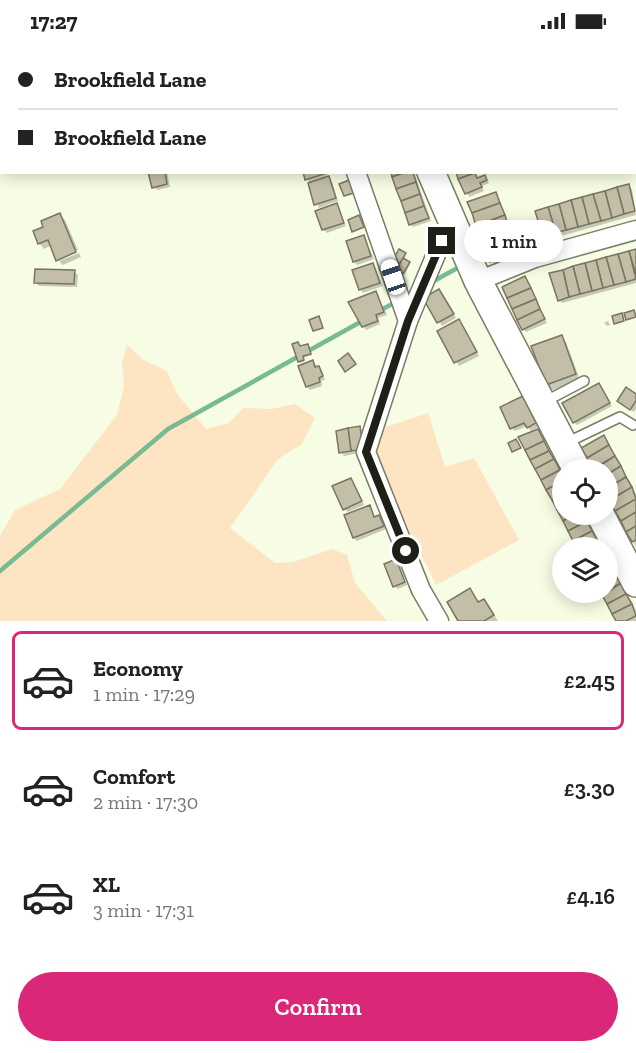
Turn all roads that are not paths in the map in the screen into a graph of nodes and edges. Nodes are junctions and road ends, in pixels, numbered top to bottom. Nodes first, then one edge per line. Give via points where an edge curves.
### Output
1 (357, 174) edge
2 (432, 174) edge
3 (450, 221) junction
4 (636, 230) edge
5 (478, 281) junction
6 (408, 321) junction
7 (584, 381) dead end
8 (537, 395) junction
9 (633, 425) dead end
10 (564, 444) junction
11 (572, 459) edge
12 (606, 525) edge
13 (636, 582) edge
14 (439, 621) edge

1 - 6 street
2 - 3 main road
3 - 5 main road
3 - 6 street
4 - 5 street via 535,258
5 - 8 main road
6 - 14 street via 366,452 421,590
7 - 8 lane
8 - 10 main road
9 - 10 lane via 620,417
10 - 11 main road
12 - 13 main road

